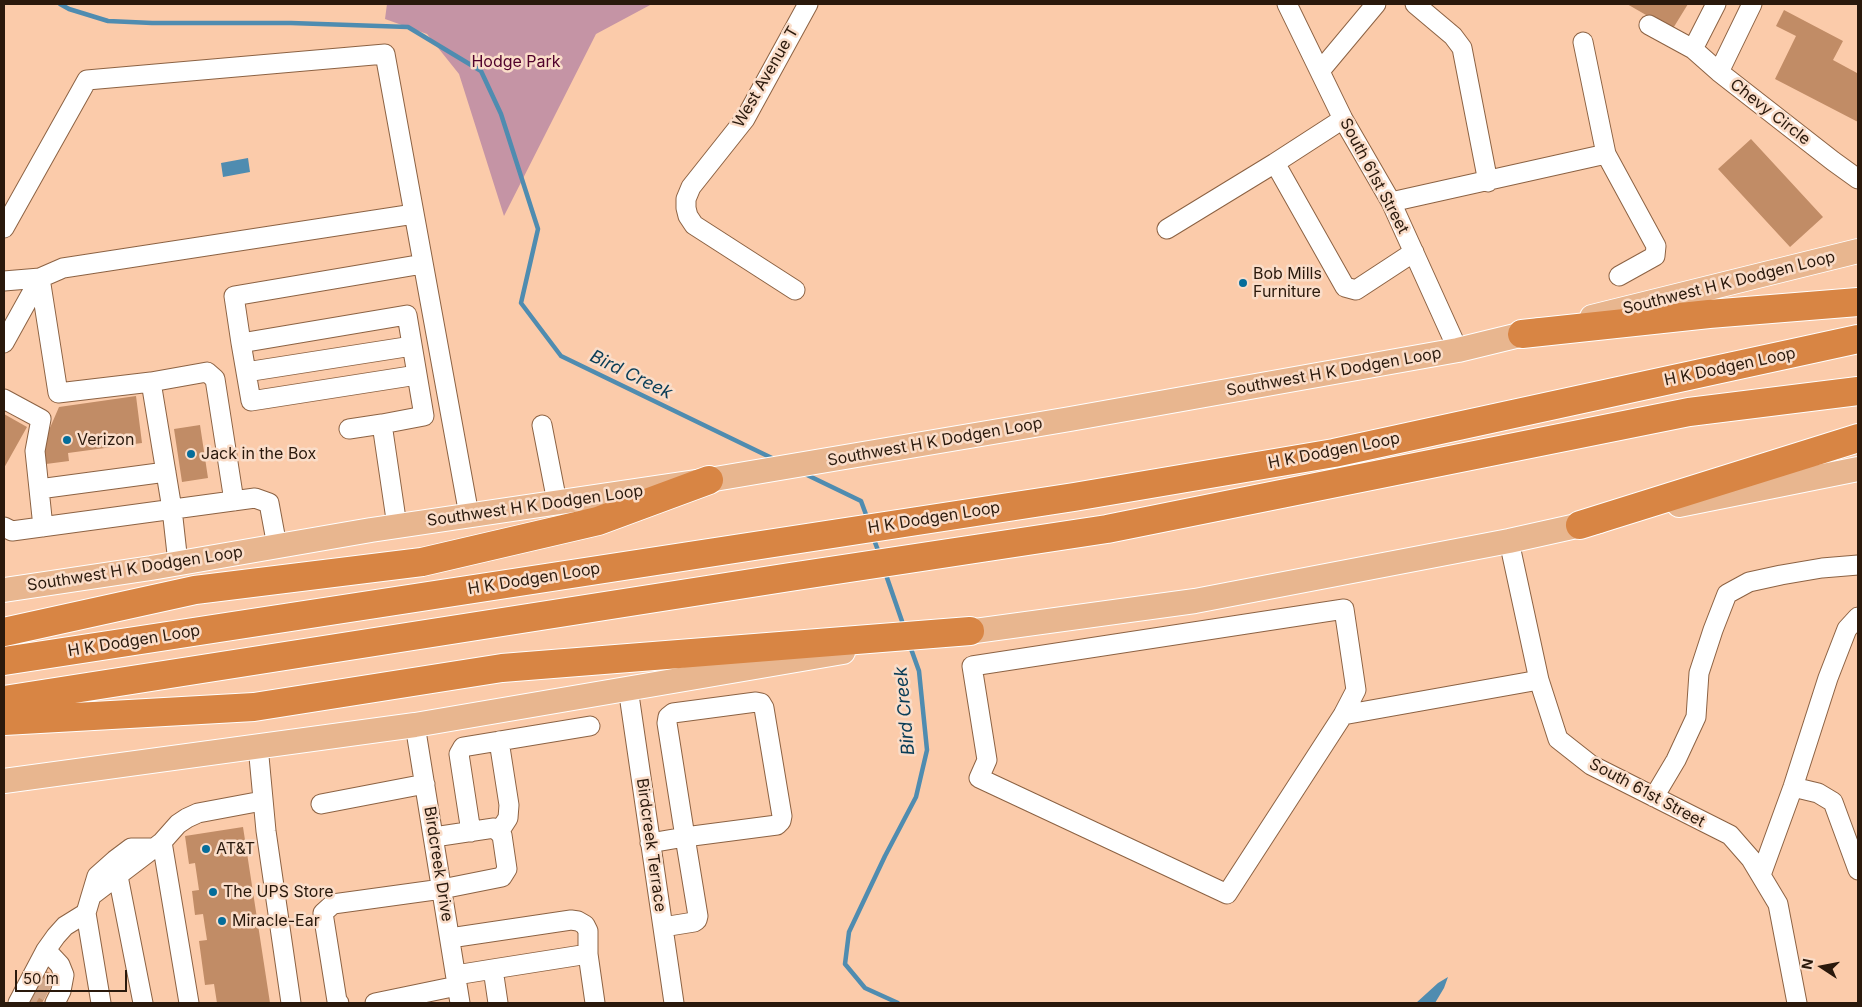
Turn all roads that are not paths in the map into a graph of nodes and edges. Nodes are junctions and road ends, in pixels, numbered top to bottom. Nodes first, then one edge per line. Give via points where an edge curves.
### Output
1 (808, 4) edge
2 (1287, 4) edge
3 (1376, 4) edge
4 (1415, 4) edge
5 (1716, 4) edge
6 (1752, 4) edge
7 (1650, 25) dead end
8 (1583, 42) dead end
9 (1693, 49) junction
10 (1320, 70) junction
11 (1719, 72) junction
12 (1342, 119) junction
13 (1606, 154) junction
14 (1276, 163) junction
15 (1858, 179) edge
16 (1488, 182) junction
17 (1391, 202) junction
18 (414, 214) junction
19 (4, 228) edge
20 (1167, 229) dead end
21 (1858, 251) edge
22 (1414, 252) junction
23 (423, 264) junction
24 (1620, 276) dead end
25 (40, 278) junction
26 (4, 281) edge
27 (795, 290) dead end
28 (1858, 302) edge
29 (1522, 334) junction
30 (1858, 339) edge
31 (4, 342) edge
32 (242, 343) junction
33 (412, 346) junction
34 (1458, 350) junction
35 (246, 372) junction
36 (417, 375) junction
37 (151, 382) junction
38 (1858, 391) edge
39 (58, 393) junction
40 (4, 399) edge
41 (41, 419) junction
42 (382, 424) junction
43 (542, 425) dead end
44 (349, 429) dead end
45 (1858, 438) edge
46 (1858, 469) edge
47 (166, 472) junction
48 (709, 480) junction
49 (39, 489) junction
50 (234, 501) junction
51 (557, 502) junction
52 (172, 509) junction
53 (469, 515) junction
54 (1580, 525) junction
55 (397, 526) junction
56 (4, 527) edge
57 (43, 527) junction
58 (1509, 541) junction
59 (277, 546) junction
60 (178, 563) junction
61 (1858, 565) edge
62 (4, 590) edge
63 (1858, 617) edge
64 (970, 631) joint
65 (4, 632) edge
66 (811, 651) junction
67 (4, 661) edge
68 (1539, 680) junction
69 (628, 688) junction
70 (4, 700) edge
71 (1343, 716) junction
72 (4, 721) edge
73 (416, 725) junction
74 (590, 726) dead end
75 (499, 741) junction
76 (258, 746) junction
77 (4, 781) edge
78 (425, 784) junction
79 (1793, 787) junction
80 (1654, 797) junction
81 (262, 801) junction
82 (321, 804) dead end
83 (470, 832) junction
84 (498, 832) junction
85 (434, 837) junction
86 (685, 837) junction
87 (650, 842) junction
88 (157, 845) junction
89 (1858, 870) edge
90 (1761, 875) junction
91 (118, 876) junction
92 (442, 890) junction
93 (88, 904) junction
94 (663, 927) junction
95 (450, 938) junction
96 (46, 950) junction
97 (588, 954) junction
98 (493, 969) junction
99 (458, 988) edge
100 (37, 995) edge
101 (420, 999) edge
102 (102, 1003) edge
103 (143, 1003) edge
104 (189, 1003) edge
105 (291, 1003) edge
106 (339, 1003) edge
107 (375, 1003) edge
108 (498, 1003) edge
109 (595, 1003) edge
110 (671, 1003) edge
111 (1798, 1003) edge

1 - 27 street, West Avenue T via 745,119 691,187 686,199 688,216 694,225
2 - 10 street, South 61st Street
3 - 10 street
4 - 16 street via 1453,36 1462,48
5 - 9 street
6 - 11 street, Chevy Circle
7 - 9 street
8 - 13 street
9 - 11 street
10 - 12 street, South 61st Street
11 - 15 street, Chevy Circle
12 - 14 street
12 - 17 street, South 61st Street
13 - 16 street
13 - 24 street via 1656,246 1655,256
14 - 20 street
14 - 22 street via 1345,287 1356,290
16 - 17 street
17 - 22 street, South 61st Street
18 - 19 street via 385,54 87,80
18 - 23 street
18 - 25 street via 63,268
21 - 29 main road, Southwest H K Dodgen Loop
22 - 34 street, South 61st Street
23 - 32 street via 234,296
23 - 53 street
25 - 26 street
25 - 31 street
25 - 39 street
28 - 29 highway
29 - 34 main road, Southwest H K Dodgen Loop
30 - 67 highway, H K Dodgen Loop via 1334,453 995,509
32 - 33 street via 407,315
32 - 35 street
33 - 35 street
33 - 36 street
34 - 48 main road, Southwest H K Dodgen Loop
35 - 36 street via 251,401
36 - 42 street via 424,416
37 - 39 street
37 - 47 street
37 - 50 street via 207,372 215,379
38 - 70 highway, H K Dodgen Loop via 1689,412 1107,529
39 - 41 street
40 - 41 street
41 - 49 street via 35,451
42 - 44 street
42 - 55 street
43 - 51 street
45 - 54 highway
46 - 54 main road
47 - 49 street
47 - 52 street
48 - 51 main road, Southwest H K Dodgen Loop
48 - 65 highway via 598,521 422,562 195,590
49 - 57 street
50 - 52 street
50 - 59 street via 255,498 269,503
51 - 53 main road, Southwest H K Dodgen Loop
52 - 57 street
52 - 60 street
53 - 55 main road, Southwest H K Dodgen Loop
54 - 58 main road
55 - 59 main road, Southwest H K Dodgen Loop
56 - 57 street via 12,531
58 - 64 main road via 1195,601
58 - 68 street, South 61st Street
59 - 60 main road, Southwest H K Dodgen Loop
60 - 62 main road, Southwest H K Dodgen Loop
61 - 80 street via 1822,568 1749,582 1727,594 1699,673 1696,717
63 - 79 street via 1847,629 1828,678
64 - 66 highway
66 - 69 main road
66 - 72 highway via 502,668 254,707
68 - 71 street
68 - 80 street, South 61st Street via 1558,739 1591,765
69 - 73 main road
69 - 87 street, Birdcreek Terrace
71 - 71 street via 1356,690 1344,609 972,666 987,760 979,778 1227,894
73 - 76 main road
73 - 78 street, Birdcreek Drive
74 - 75 street
75 - 83 street via 463,748 459,754
75 - 84 street via 509,805 508,818
76 - 77 main road
76 - 81 street
78 - 82 street
78 - 85 street, Birdcreek Drive
79 - 89 street via 1818,792 1833,802
79 - 90 street
80 - 90 street, South 61st Street via 1730,836
81 - 88 street via 198,813 178,824
81 - 105 street
83 - 84 street via 494,828
83 - 85 street
84 - 92 street via 502,835 507,869 502,877
85 - 92 street, Birdcreek Drive
86 - 86 street via 668,717 673,713 761,703 781,821
86 - 87 street
86 - 94 street via 698,916 694,922
87 - 94 street, Birdcreek Terrace
88 - 91 street
88 - 93 street via 131,848 120,856 97,876
88 - 104 street
90 - 111 street, South 61st Street via 1778,904
91 - 93 street
91 - 103 street
92 - 95 street, Birdcreek Drive
92 - 106 street via 333,904 324,913 336,1001
93 - 96 street
93 - 102 street
94 - 110 street, Birdcreek Terrace
95 - 97 street via 571,920 585,925
95 - 99 street, Birdcreek Drive
96 - 100 street
96 - 100 street via 60,965 64,975
97 - 98 street
97 - 109 street
98 - 99 street
98 - 108 street
99 - 101 street
101 - 107 street

